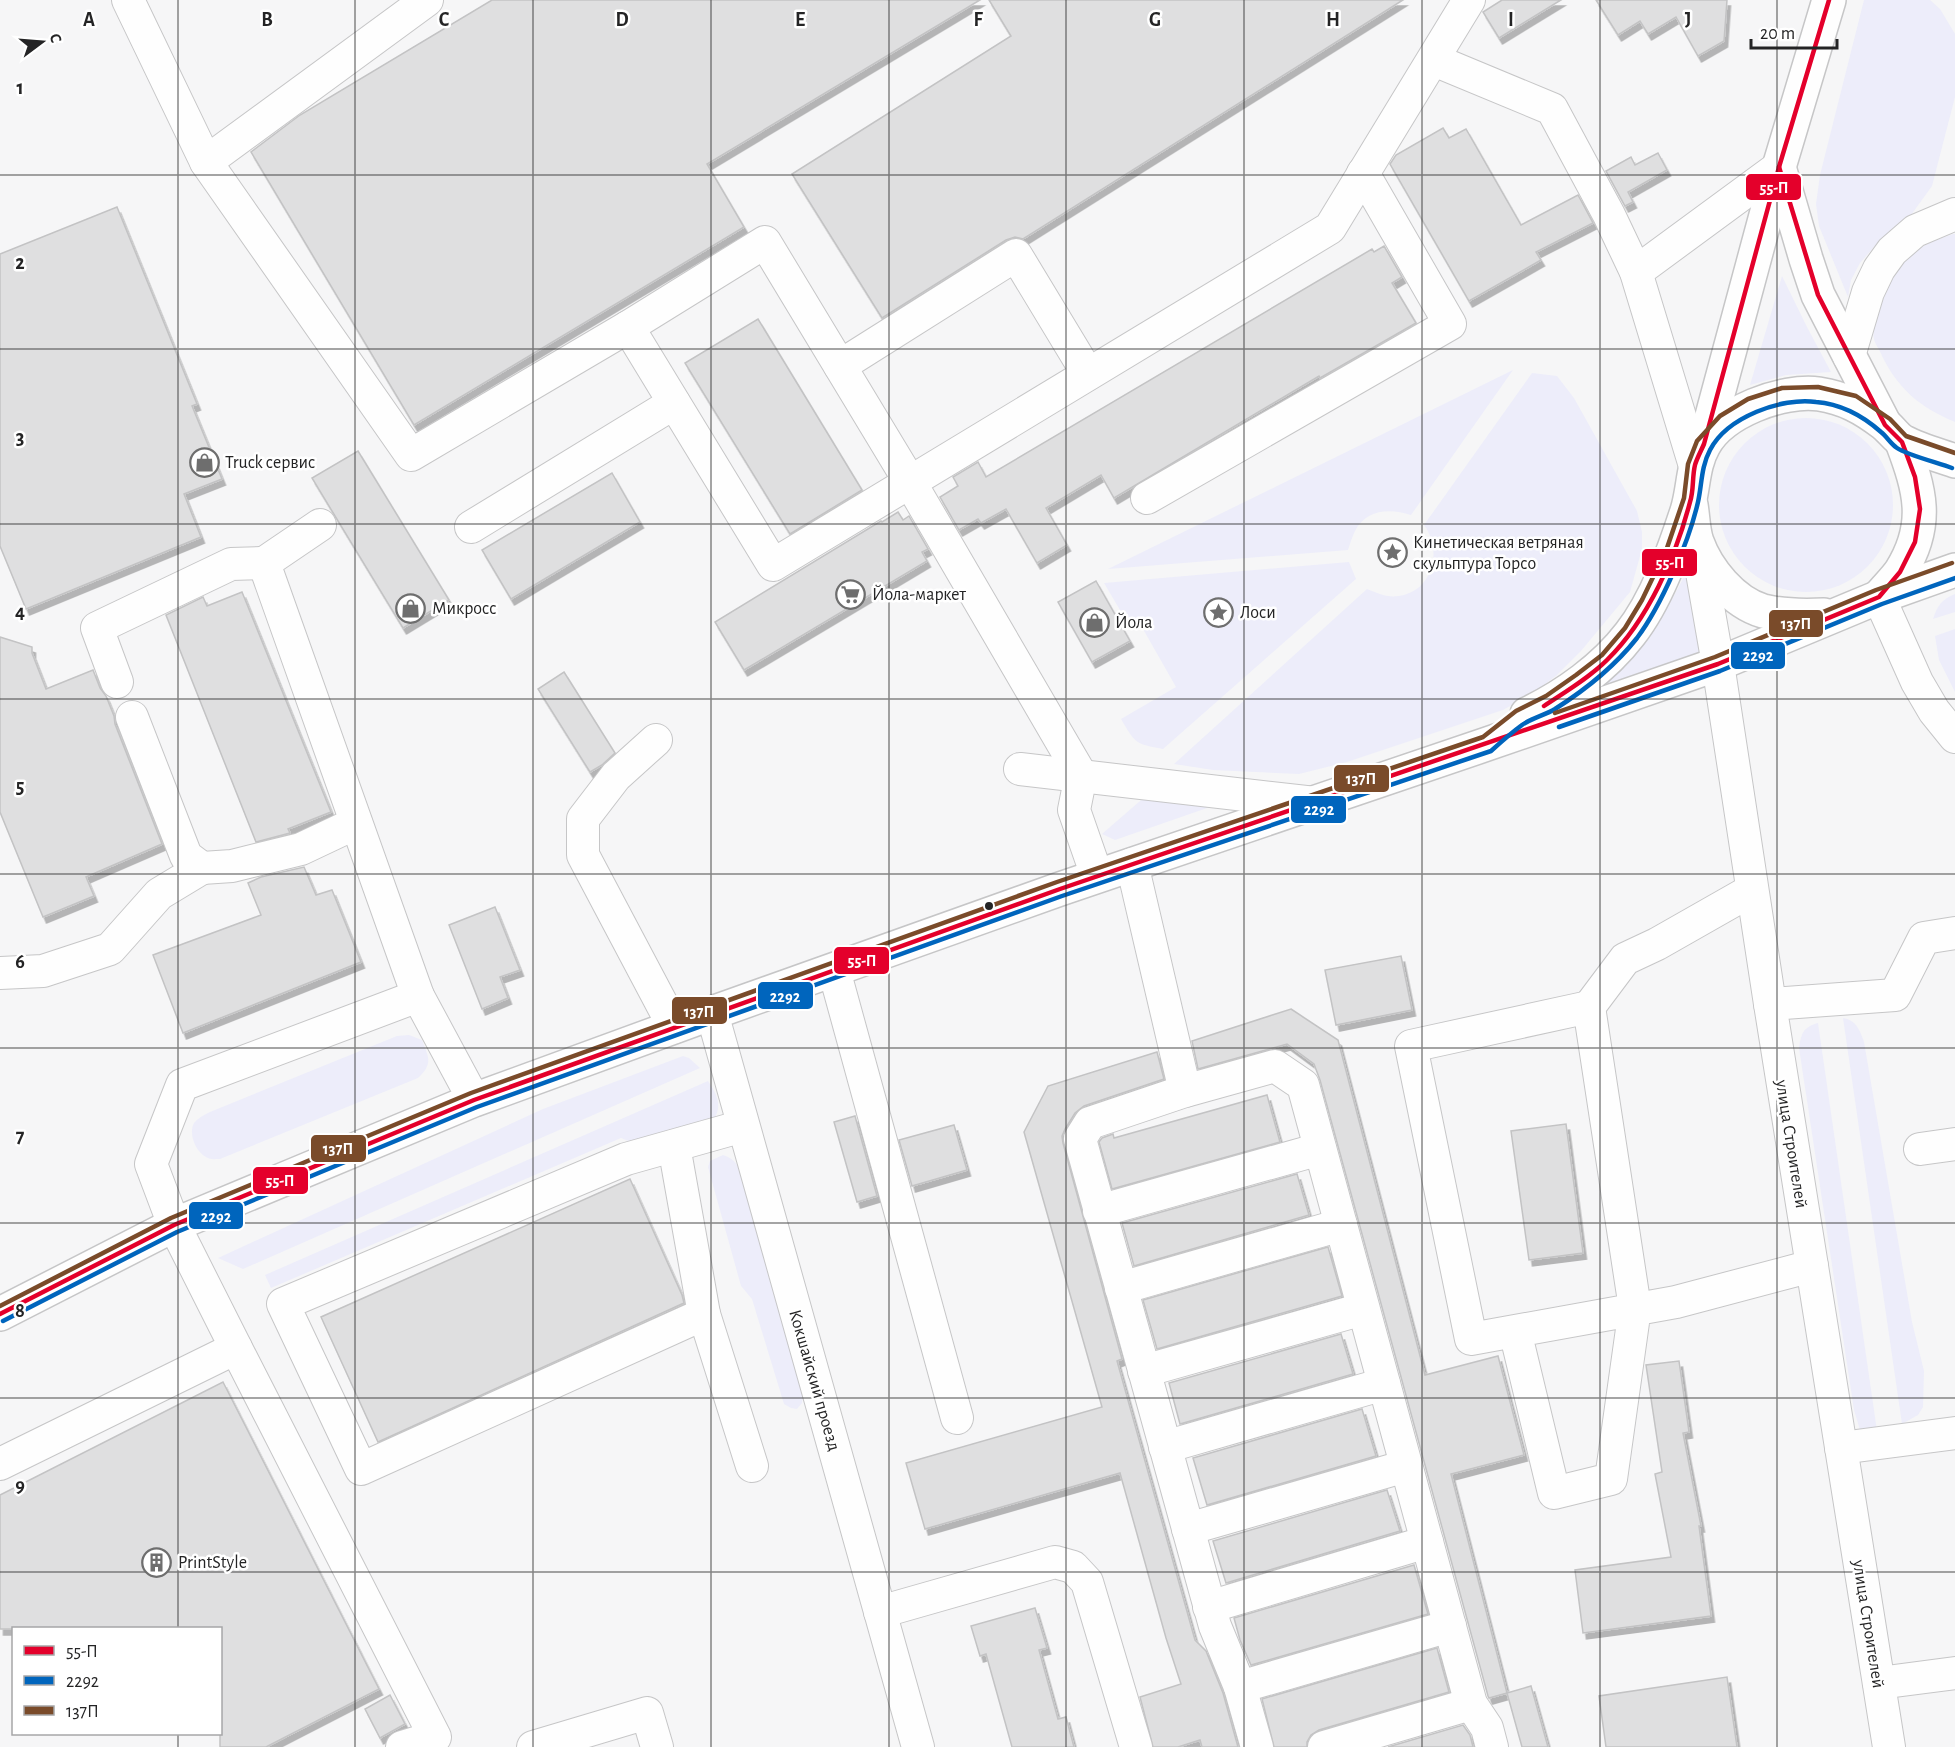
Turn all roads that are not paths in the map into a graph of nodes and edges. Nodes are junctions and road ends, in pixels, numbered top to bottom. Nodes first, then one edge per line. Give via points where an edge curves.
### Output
1 (128, 0) edge
2 (427, 0) edge
3 (1469, 0) edge
4 (1829, 0) edge
5 (1434, 60) junction
6 (206, 162) junction
7 (1779, 168) junction
8 (1364, 173) junction
9 (1955, 214) edge
10 (1636, 272) junction
11 (628, 327) junction
12 (1849, 356) junction
13 (840, 366) junction
14 (1088, 374) junction
15 (674, 403) junction
16 (1894, 433) junction
17 (1700, 455) junction
18 (1955, 461) edge
19 (910, 482) junction
20 (1147, 498) dead end
21 (1691, 500) junction
22 (320, 525) dead end
23 (471, 527) dead end
24 (1696, 541) junction
25 (264, 563) junction
26 (1955, 570) edge
27 (1879, 597) junction
28 (1834, 615) junction
29 (1718, 664) junction
30 (117, 682) dead end
31 (132, 717) dead end
32 (1955, 737) edge
33 (656, 740) dead end
34 (1487, 744) junction
35 (1020, 770) dead end
36 (1081, 775) junction
37 (1315, 803) junction
38 (356, 823) junction
39 (1132, 864) junction
40 (202, 868) junction
41 (1097, 876) junction
42 (1752, 890) junction
43 (1955, 933) edge
44 (834, 970) junction
45 (0, 973) edge
46 (417, 996) junction
47 (1770, 1004) junction
48 (1589, 1007) junction
49 (712, 1013) junction
50 (674, 1027) junction
51 (1185, 1091) junction
52 (474, 1100) junction
53 (743, 1126) junction
54 (1955, 1144) edge
55 (674, 1146) junction
56 (1320, 1149) junction
57 (1920, 1149) dead end
58 (1099, 1210) junction
59 (174, 1225) junction
60 (1341, 1225) junction
61 (1812, 1266) junction
62 (1121, 1288) junction
63 (1635, 1308) junction
64 (1363, 1309) junction
65 (0, 1314) edge
66 (704, 1314) junction
67 (1515, 1331) junction
68 (236, 1348) junction
69 (1144, 1371) junction
70 (1384, 1384) junction
71 (957, 1418) dead end
72 (1955, 1433) edge
73 (1165, 1447) junction
74 (1841, 1448) junction
75 (0, 1464) edge
76 (752, 1466) dead end
77 (1406, 1466) junction
78 (1188, 1528) junction
79 (1427, 1542) junction
80 (1209, 1606) junction
81 (880, 1612) junction
82 (1450, 1626) junction
83 (1955, 1673) edge
84 (1879, 1683) junction
85 (1240, 1687) junction
86 (1471, 1704) junction
87 (402, 1747) edge
88 (533, 1747) edge
89 (657, 1747) edge
90 (918, 1747) edge
91 (1136, 1747) edge
92 (1257, 1747) edge
93 (1324, 1747) edge
94 (1492, 1747) edge
95 (1889, 1747) edge

1 - 6 street
2 - 6 street
3 - 5 street
4 - 7 main road
5 - 8 street
5 - 10 street via 1552,109
6 - 11 street via 411,455
7 - 10 street
7 - 12 main road via 1818,295
7 - 17 main road
8 - 14 street via 1330,228
8 - 20 street via 1450,324
9 - 12 street via 1915,231 1879,268
10 - 17 street
11 - 13 street via 765,242
11 - 15 street
12 - 16 main road
13 - 14 street via 1016,255
13 - 19 street
14 - 19 street
15 - 19 street via 773,565
15 - 23 street
16 - 17 main road via 1853,403 1817,394 1784,395 1752,406 1724,422
16 - 18 main road
16 - 27 main road via 1916,477 1920,509 1915,542 1900,572
17 - 21 main road
19 - 36 street
21 - 24 main road
21 - 34 main road via 1674,551 1631,633 1581,681 1550,703 1520,717
22 - 25 street
24 - 28 main road via 1711,570 1735,596 1761,610 1793,616
24 - 29 street, улица Строителей
25 - 30 street via 231,564 97,628
25 - 38 street
26 - 27 main road
27 - 28 main road
27 - 32 street via 1917,682
28 - 29 main road
29 - 34 main road
29 - 42 street, улица Строителей
31 - 40 street via 186,856
33 - 50 street via 616,776 584,819 583,855
34 - 37 main road
35 - 36 street
36 - 37 street
36 - 41 street via 1074,810
37 - 39 main road
38 - 40 street via 301,849 232,866
38 - 46 street
39 - 41 main road
39 - 51 street
40 - 45 street via 159,894 110,949 43,971
41 - 44 main road
42 - 47 street, улица Строителей
42 - 48 street via 1625,959
43 - 47 street via 1924,938 1895,995
44 - 49 main road
44 - 71 street
46 - 52 street
46 - 59 street via 182,1085 150,1164
47 - 61 street, улица Строителей
48 - 63 street
48 - 67 street via 1411,1047 1471,1339
49 - 50 main road
49 - 53 street, Кокшайский проезд
50 - 52 main road
51 - 56 street via 1275,1066 1303,1085
51 - 58 street via 1090,1123 1080,1139
52 - 59 main road
53 - 55 street
53 - 81 street, Кокшайский проезд
54 - 57 street
55 - 66 street
55 - 66 street via 626,1159 283,1304 362,1469
56 - 58 street
56 - 60 street
58 - 62 street
59 - 65 main road
59 - 68 street
60 - 62 street
60 - 64 street
61 - 63 street via 1676,1302
61 - 74 street, улица Строителей
62 - 69 street
63 - 67 street
63 - 67 street via 1611,1479 1554,1493
64 - 69 street
64 - 70 street
66 - 76 street
68 - 75 street
68 - 87 street via 435,1737
69 - 73 street
70 - 73 street
70 - 77 street
72 - 74 street
73 - 78 street
74 - 84 street, улица Строителей
77 - 78 street
77 - 79 street
78 - 80 street
79 - 80 street
79 - 82 street
80 - 85 street
81 - 90 street, Кокшайский проезд
81 - 91 street via 1055,1562 1073,1567 1088,1582
82 - 85 street
82 - 86 street
83 - 84 street
84 - 95 street, улица Строителей
85 - 92 street
86 - 93 street
86 - 94 street via 1487,1728
88 - 89 street via 647,1713

